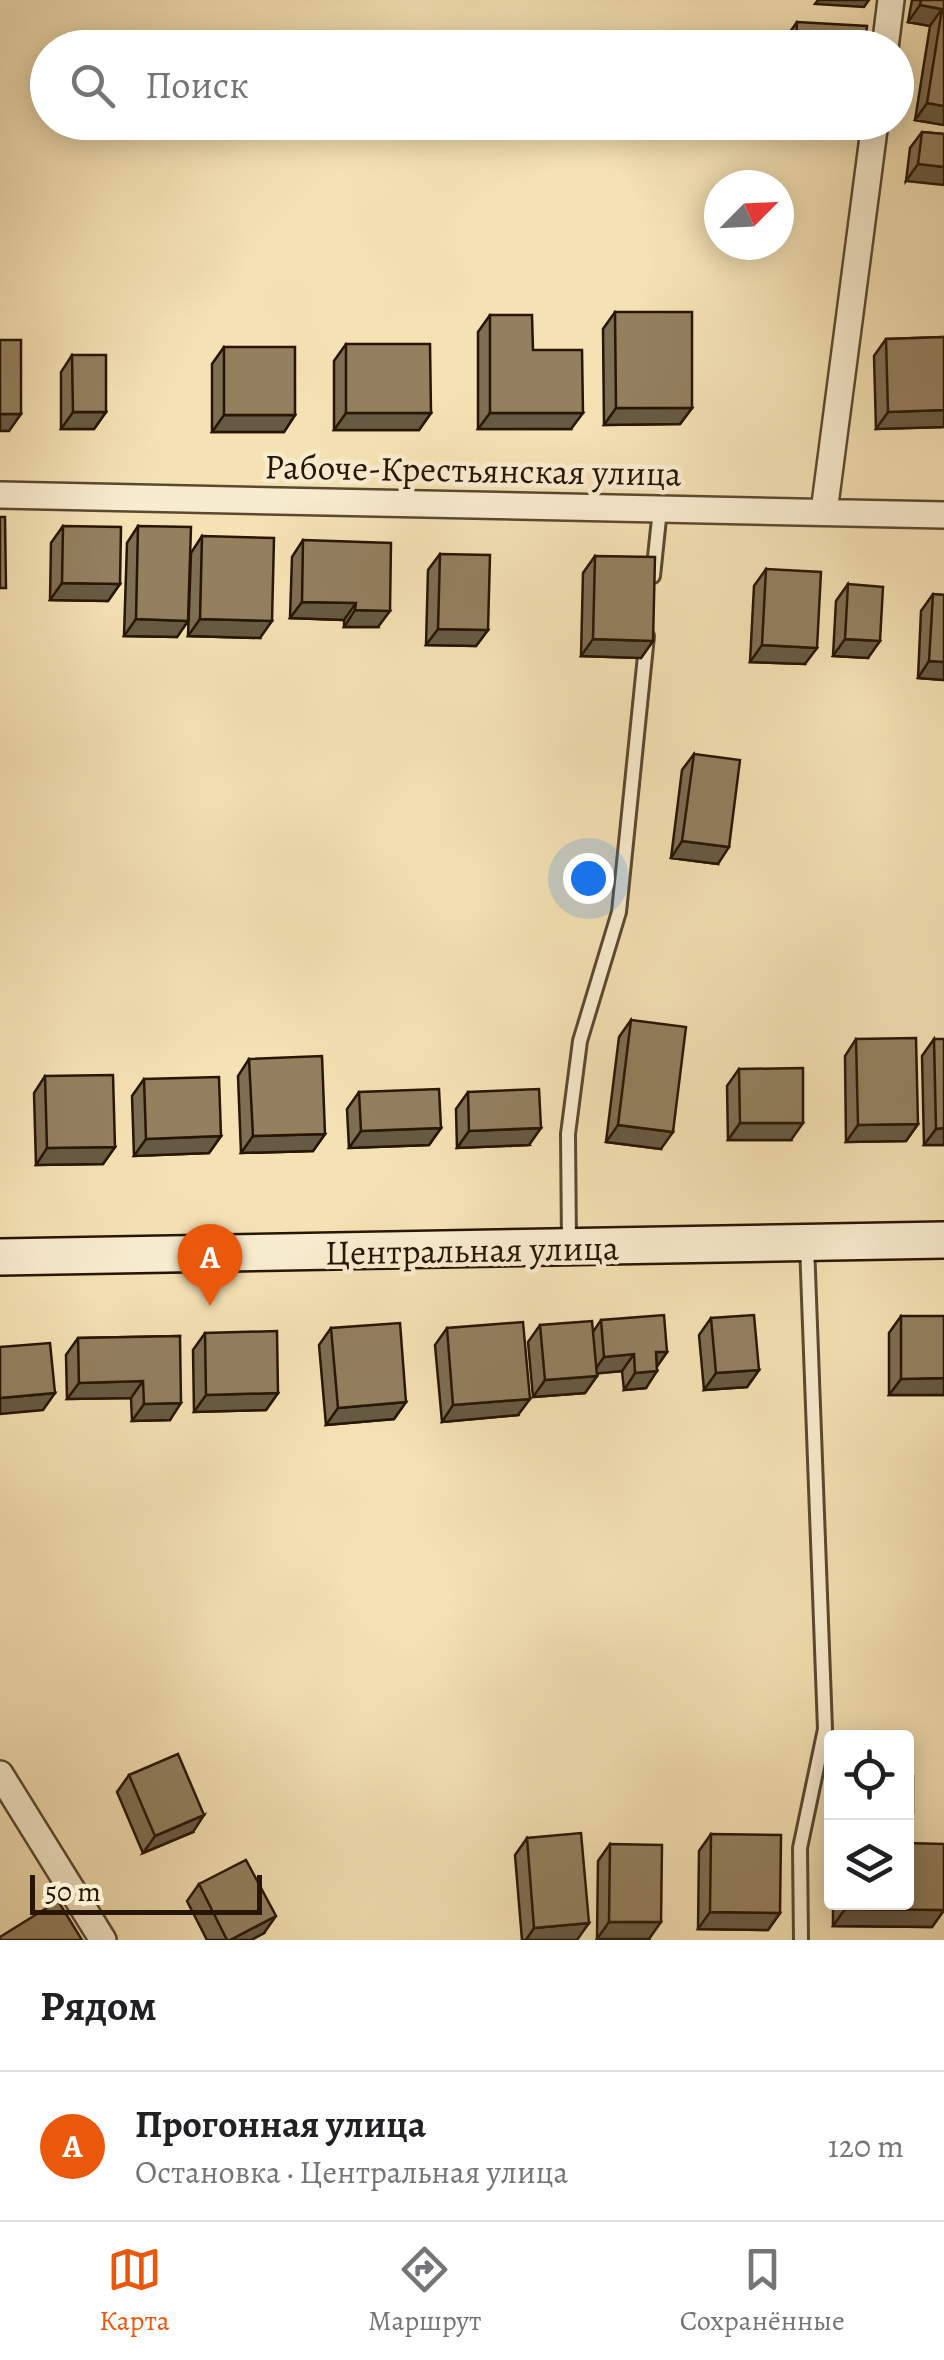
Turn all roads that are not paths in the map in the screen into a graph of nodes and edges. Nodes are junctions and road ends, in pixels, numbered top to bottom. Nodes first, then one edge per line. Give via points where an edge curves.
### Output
1 (891, 0) edge
2 (887, 30) edge
3 (873, 140) edge
4 (0, 495) edge
5 (660, 509) junction
6 (824, 512) junction
7 (944, 515) edge
8 (652, 586) edge
9 (648, 624) edge
10 (944, 1240) edge
11 (807, 1242) junction
12 (570, 1248) junction
13 (0, 1257) edge
14 (0, 1774) edge
15 (104, 1940) edge
16 (801, 1940) edge

1 - 2 street
3 - 6 street
4 - 5 street, Рабоче-Крестьянская улица
5 - 6 street, Рабоче-Крестьянская улица
5 - 8 lane
6 - 7 street, Рабоче-Крестьянская улица
9 - 12 lane via 620,912 580,1041 570,1115
10 - 11 street, Центральная улица
11 - 12 street, Центральная улица
11 - 16 lane via 825,1729 800,1848
12 - 13 street, Центральная улица
14 - 15 street

